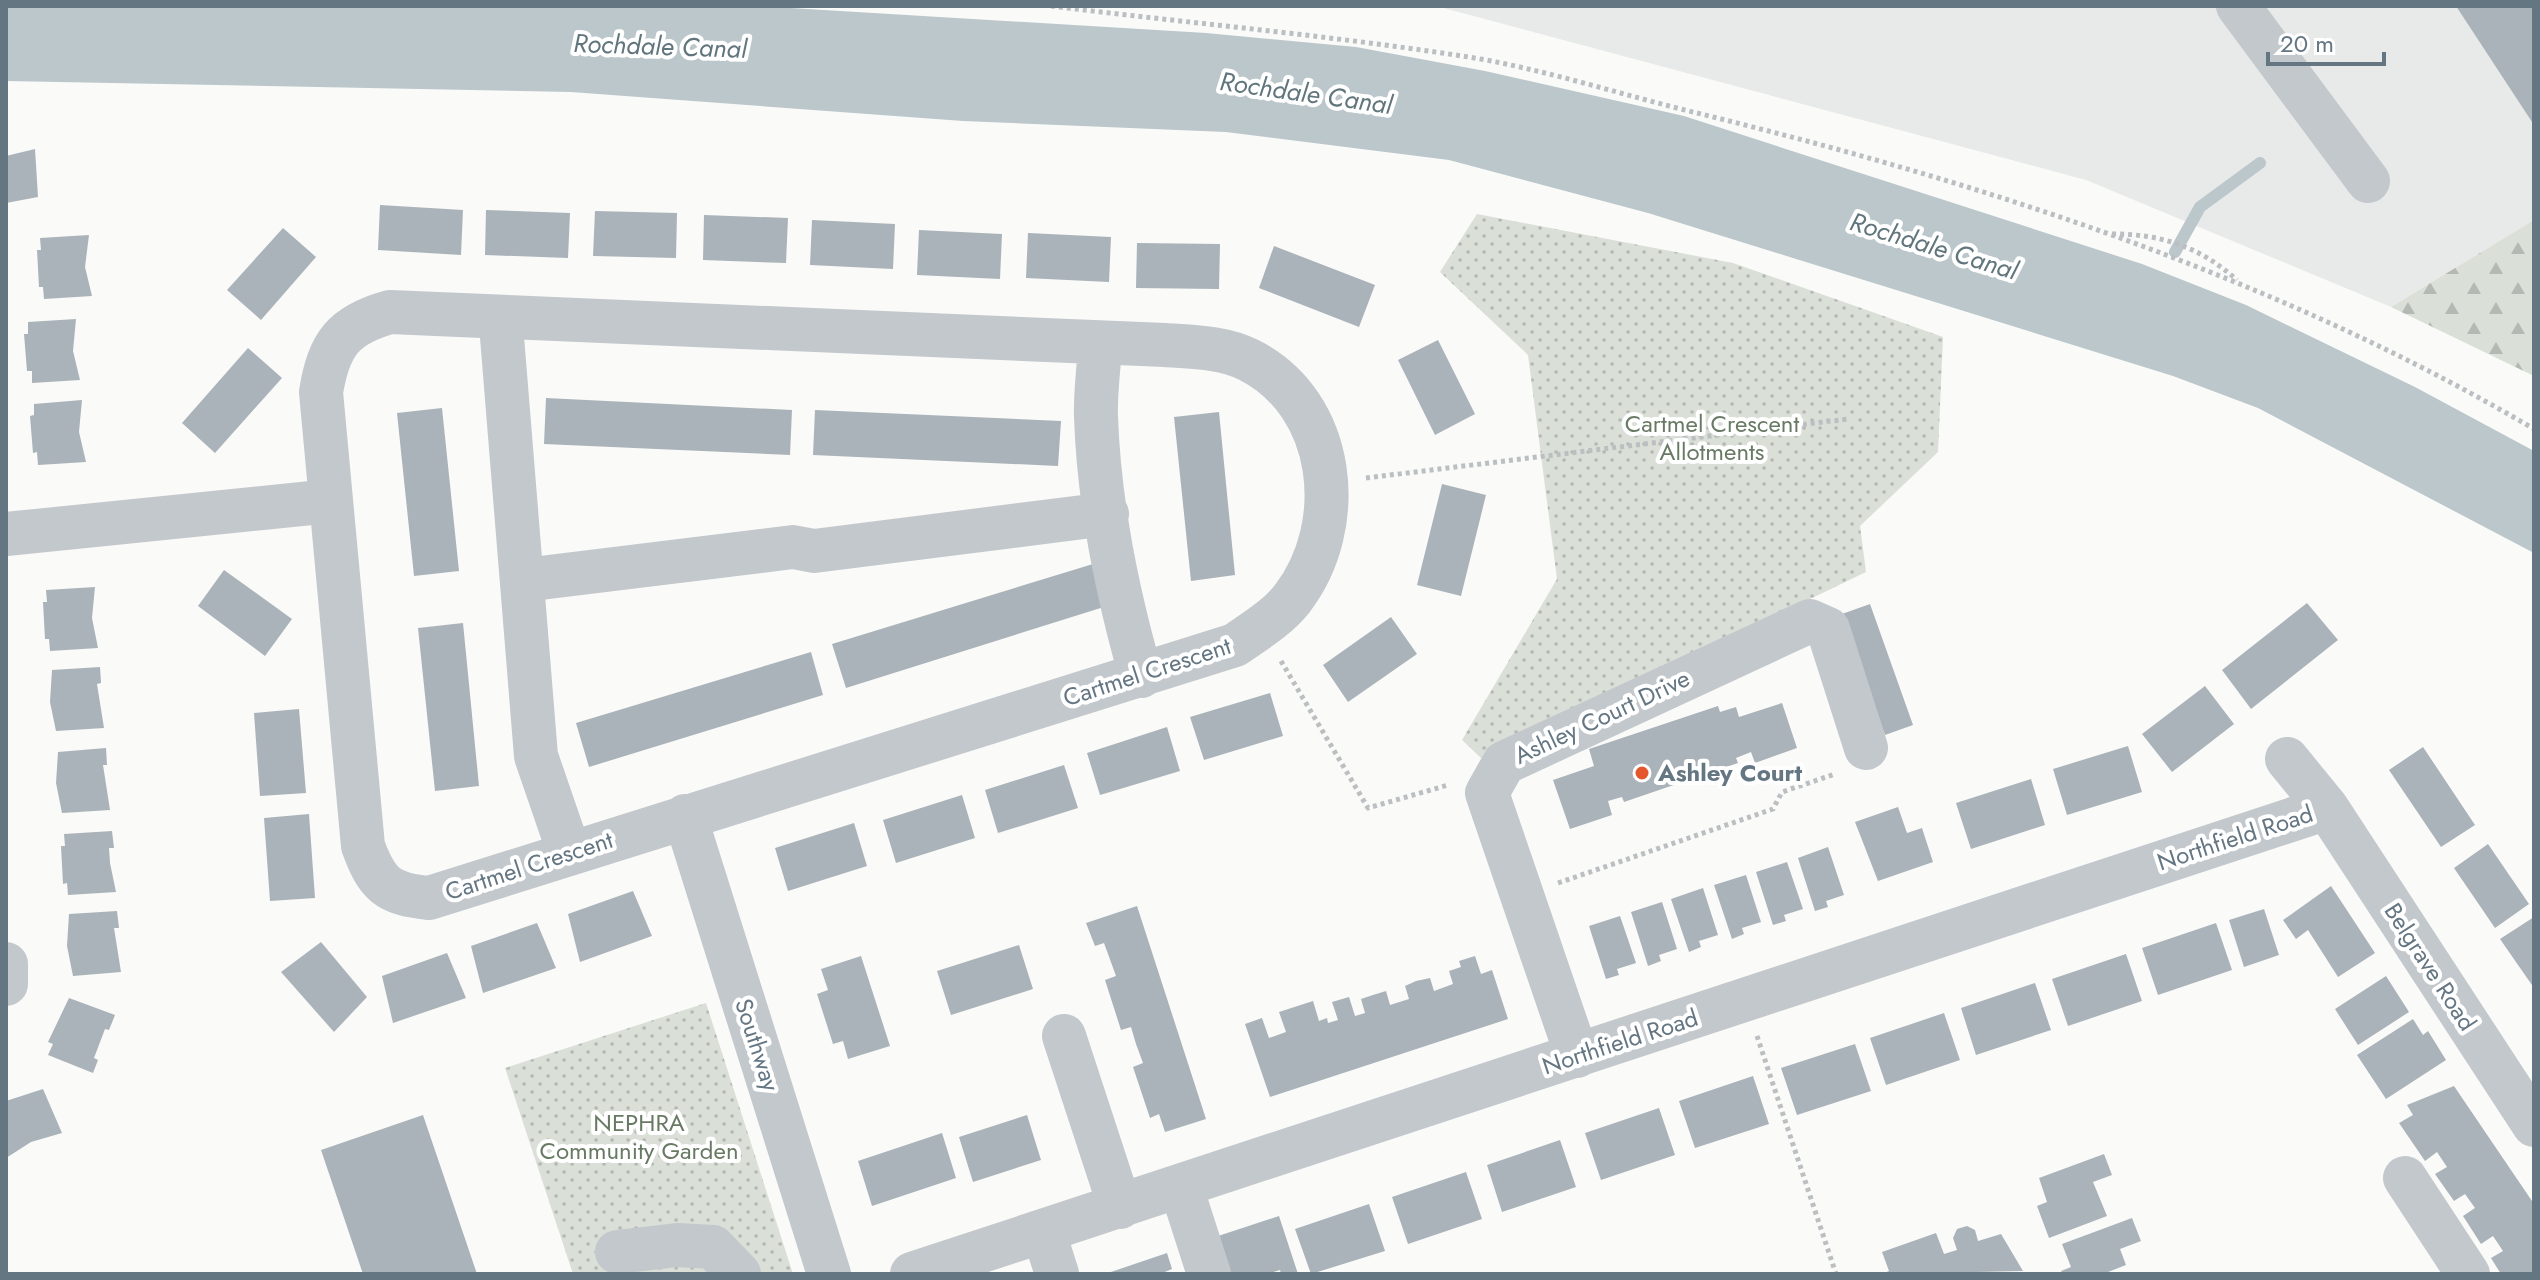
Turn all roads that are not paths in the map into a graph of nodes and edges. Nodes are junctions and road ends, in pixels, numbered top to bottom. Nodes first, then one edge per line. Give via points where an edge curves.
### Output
1 (2238, 6) edge
2 (2368, 181) dead end
3 (504, 317) junction
4 (1100, 344) junction
5 (331, 501) junction
6 (1107, 514) junction
7 (6, 534) edge
8 (524, 580) junction
9 (1141, 676) junction
10 (1866, 748) road end
11 (2287, 759) dead end
12 (2327, 808) junction
13 (685, 816) junction
14 (569, 852) junction
15 (6, 964) edge
16 (6, 984) edge
17 (1064, 1036) dead end
18 (1577, 1056) junction
19 (2534, 1125) edge
20 (2405, 1178) dead end
21 (1181, 1187) junction
22 (1120, 1207) junction
23 (1044, 1233) junction
24 (617, 1252) dead end
25 (739, 1274) edge
26 (829, 1274) edge
27 (912, 1274) edge
28 (1057, 1274) edge
29 (1209, 1274) edge
30 (2468, 1274) edge

1 - 2 street
3 - 4 street, Cartmel Crescent
3 - 5 street, Cartmel Crescent via 390,312 363,320 341,337 326,362 321,392
3 - 8 street
4 - 6 street via 1096,415
4 - 9 street, Cartmel Crescent via 1205,348 1236,355 1267,371 1286,388 1312,427 1329,482 1320,544 1292,599 1235,645
5 - 7 street
5 - 14 street, Cartmel Crescent via 363,846 373,874 388,889 429,898
6 - 8 street
6 - 9 street via 1117,587
8 - 14 street via 536,756
9 - 13 street, Cartmel Crescent
10 - 18 street, Ashley Court Drive via 1828,629 1810,621 1504,763 1487,793
11 - 12 street, Belgrave Road
12 - 18 street, Northfield Road
12 - 19 street, Belgrave Road
13 - 14 street, Cartmel Crescent
13 - 26 street, Southway
15 - 16 street
17 - 22 street
18 - 21 street, Northfield Road
20 - 30 street
21 - 22 street, Northfield Road
21 - 29 street
22 - 23 street, Northfield Road
23 - 27 street, Northfield Road
23 - 28 street
24 - 25 street via 713,1247

